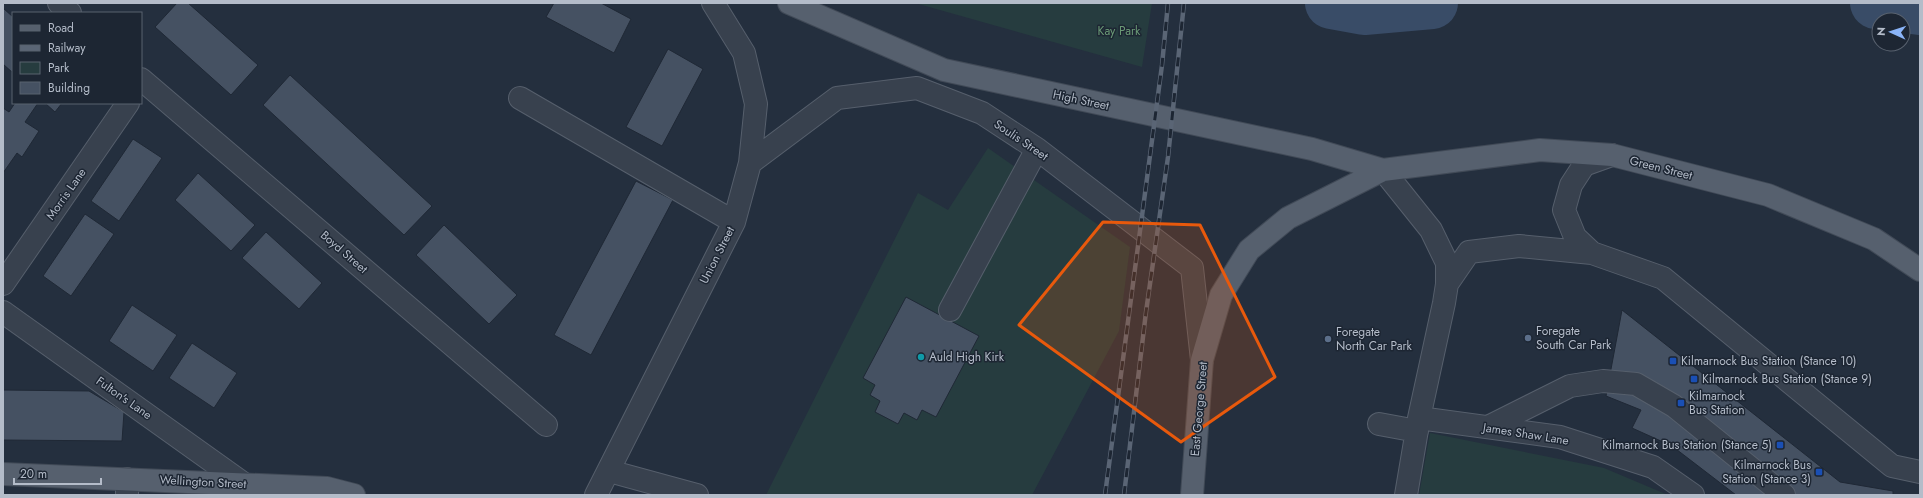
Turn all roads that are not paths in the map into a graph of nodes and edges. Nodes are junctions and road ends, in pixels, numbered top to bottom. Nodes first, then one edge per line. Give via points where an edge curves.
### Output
1 (59, 3) edge
2 (713, 3) edge
3 (789, 3) edge
4 (69, 12) edge
5 (142, 81) edge
6 (520, 98) dead end
7 (127, 104) edge
8 (1037, 149) junction
9 (1612, 155) junction
10 (750, 163) junction
11 (1383, 170) junction
12 (734, 222) junction
13 (1592, 253) junction
14 (1920, 267) edge
15 (3, 284) edge
16 (1447, 284) junction
17 (950, 310) dead end
18 (3, 312) edge
19 (1202, 360) junction
20 (1380, 424) dead end
21 (1418, 424) junction
22 (546, 426) dead end
23 (1488, 427) junction
24 (609, 471) junction
25 (1920, 472) edge
26 (3, 474) edge
27 (244, 484) junction
28 (127, 487) edge
29 (1196, 490) edge
30 (354, 495) edge
31 (596, 495) edge
32 (697, 495) edge
33 (1406, 495) edge
34 (1693, 495) edge
35 (1784, 495) edge

1 - 4 street
2 - 10 street, Union Street via 744,53 756,104
3 - 11 main road, High Street via 944,70 1312,149
5 - 22 street, Boyd Street
6 - 12 street
7 - 15 street, Morris Lane
8 - 10 street, Soulis Street via 982,113 917,88 837,98
8 - 17 street
8 - 19 street, Soulis Street via 1192,268
9 - 11 main road, Green Street via 1540,150
9 - 13 street via 1584,165 1571,185 1564,210 1575,237
9 - 14 main road, Green Street via 1768,195 1874,239
10 - 12 street, Union Street
11 - 16 street via 1431,230 1447,263
11 - 19 main road, East George Street via 1288,218 1249,250 1221,295
12 - 24 street, Union Street
13 - 16 street via 1519,246 1469,252
13 - 25 street via 1663,278 1892,466
16 - 21 street
18 - 27 street, Fulton's Lane
19 - 29 main road, East George Street
20 - 21 street, James Shaw Lane
21 - 23 street, James Shaw Lane
21 - 33 street
23 - 34 street, James Shaw Lane via 1560,438 1652,467
23 - 35 street via 1570,386 1603,381 1636,384 1674,406
24 - 31 street, Union Street
24 - 32 street
26 - 28 main road, Wellington Street
27 - 28 main road, Wellington Street
27 - 30 main road, Wellington Street via 327,488

